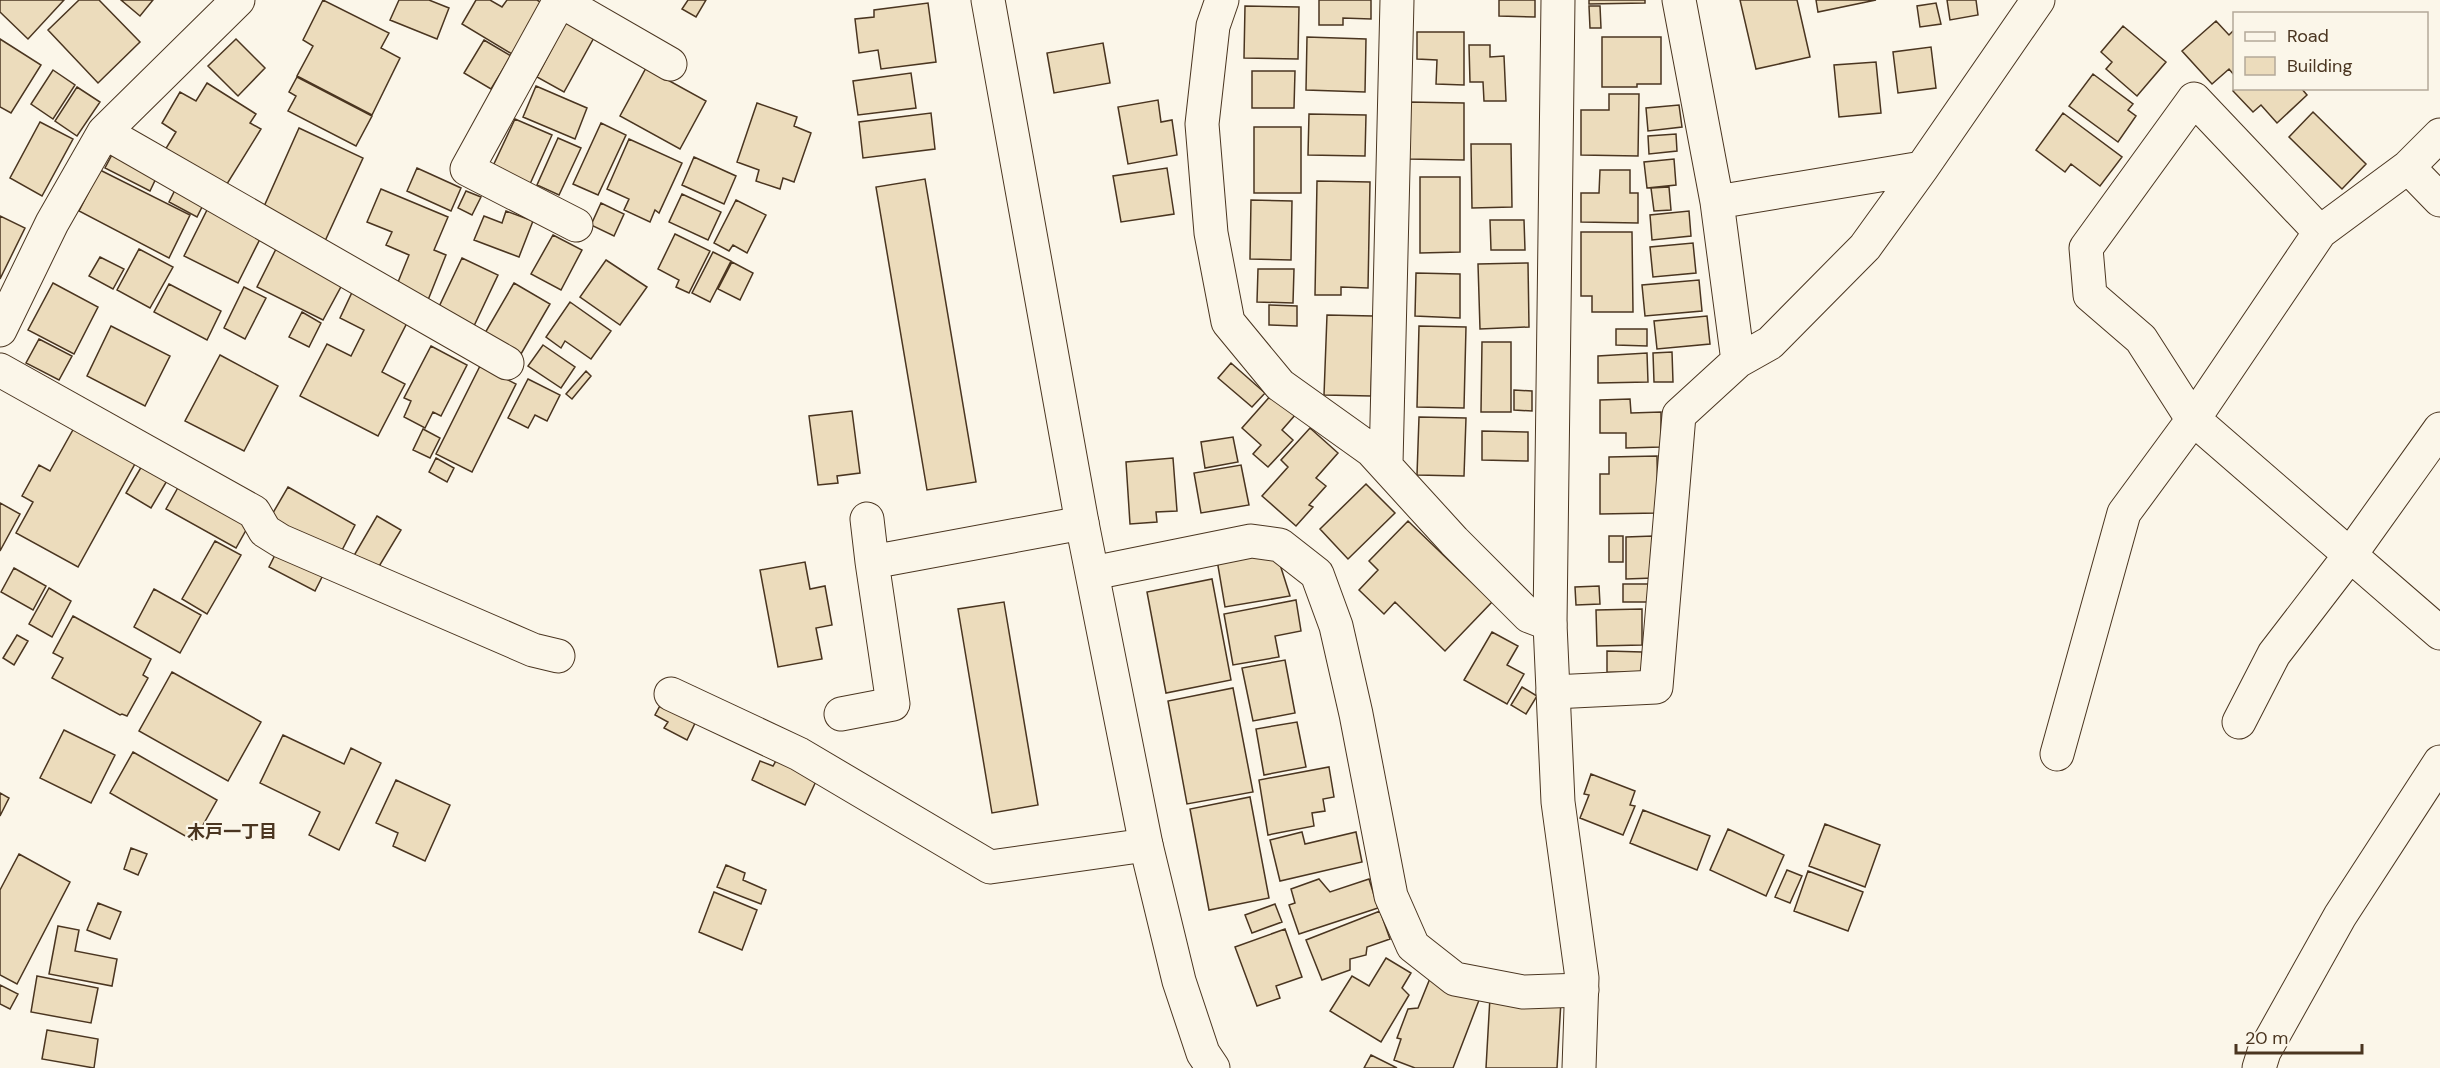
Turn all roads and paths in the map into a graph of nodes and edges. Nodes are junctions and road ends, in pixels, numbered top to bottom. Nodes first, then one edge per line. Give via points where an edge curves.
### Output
1 (238, 0) edge
2 (560, 0) edge
3 (988, 0) edge
4 (1222, 0) edge
5 (1397, 0) edge
6 (1558, 0) edge
7 (1679, 0) edge
8 (2038, 0) edge
9 (670, 64) dead end
10 (104, 132) junction
11 (2440, 135) edge
12 (2408, 167) junction
13 (1922, 168) junction
14 (2440, 200) edge
15 (1717, 202) junction
16 (576, 225) dead end
17 (2320, 232) junction
18 (0, 330) edge
19 (1738, 361) junction
20 (507, 363) dead end
21 (0, 370) edge
22 (2193, 418) junction
23 (2440, 429) edge
24 (1386, 464) junction
25 (867, 519) dead end
26 (1082, 523) junction
27 (2350, 555) junction
28 (872, 562) junction
29 (1093, 573) junction
30 (1550, 624) junction
31 (2440, 633) edge
32 (558, 656) dead end
33 (1553, 692) junction
34 (670, 694) dead end
35 (841, 714) dead end
36 (2239, 722) dead end
37 (2057, 754) dead end
38 (2440, 762) edge
39 (1146, 845) junction
40 (1582, 990) junction
41 (1213, 1068) edge
42 (1579, 1068) edge
43 (2259, 1068) edge

1 - 10 street
2 - 9 street
2 - 16 street via 467,169
3 - 26 street
4 - 24 street via 1213,26 1202,124 1211,233 1228,322 1280,385
5 - 24 street
6 - 30 street
7 - 15 street
8 - 13 street
10 - 18 street via 52,223
10 - 20 street
11 - 12 street
12 - 14 street
12 - 17 street
13 - 15 street
13 - 19 street via 1865,247 1770,343
15 - 19 street
17 - 22 street
17 - 22 street via 2194,99 2086,248 2090,295 2141,339
19 - 33 street via 1679,415 1656,687
21 - 32 street via 254,512 265,531 281,541 533,650
22 - 27 street
22 - 37 street via 2124,513
23 - 27 street
24 - 30 street via 1454,541 1529,616
25 - 28 street
26 - 28 street
26 - 29 street
27 - 31 street
27 - 36 street via 2274,654
28 - 35 street via 893,704
29 - 39 street
29 - 40 street via 1251,541 1280,545 1317,574 1336,626 1391,896 1413,946 1455,979 1523,992
30 - 33 street
33 - 40 street via 1558,802
34 - 39 street via 799,754 990,867
38 - 43 street via 2340,916 2264,1052
39 - 41 street via 1179,981 1203,1053
40 - 42 street

